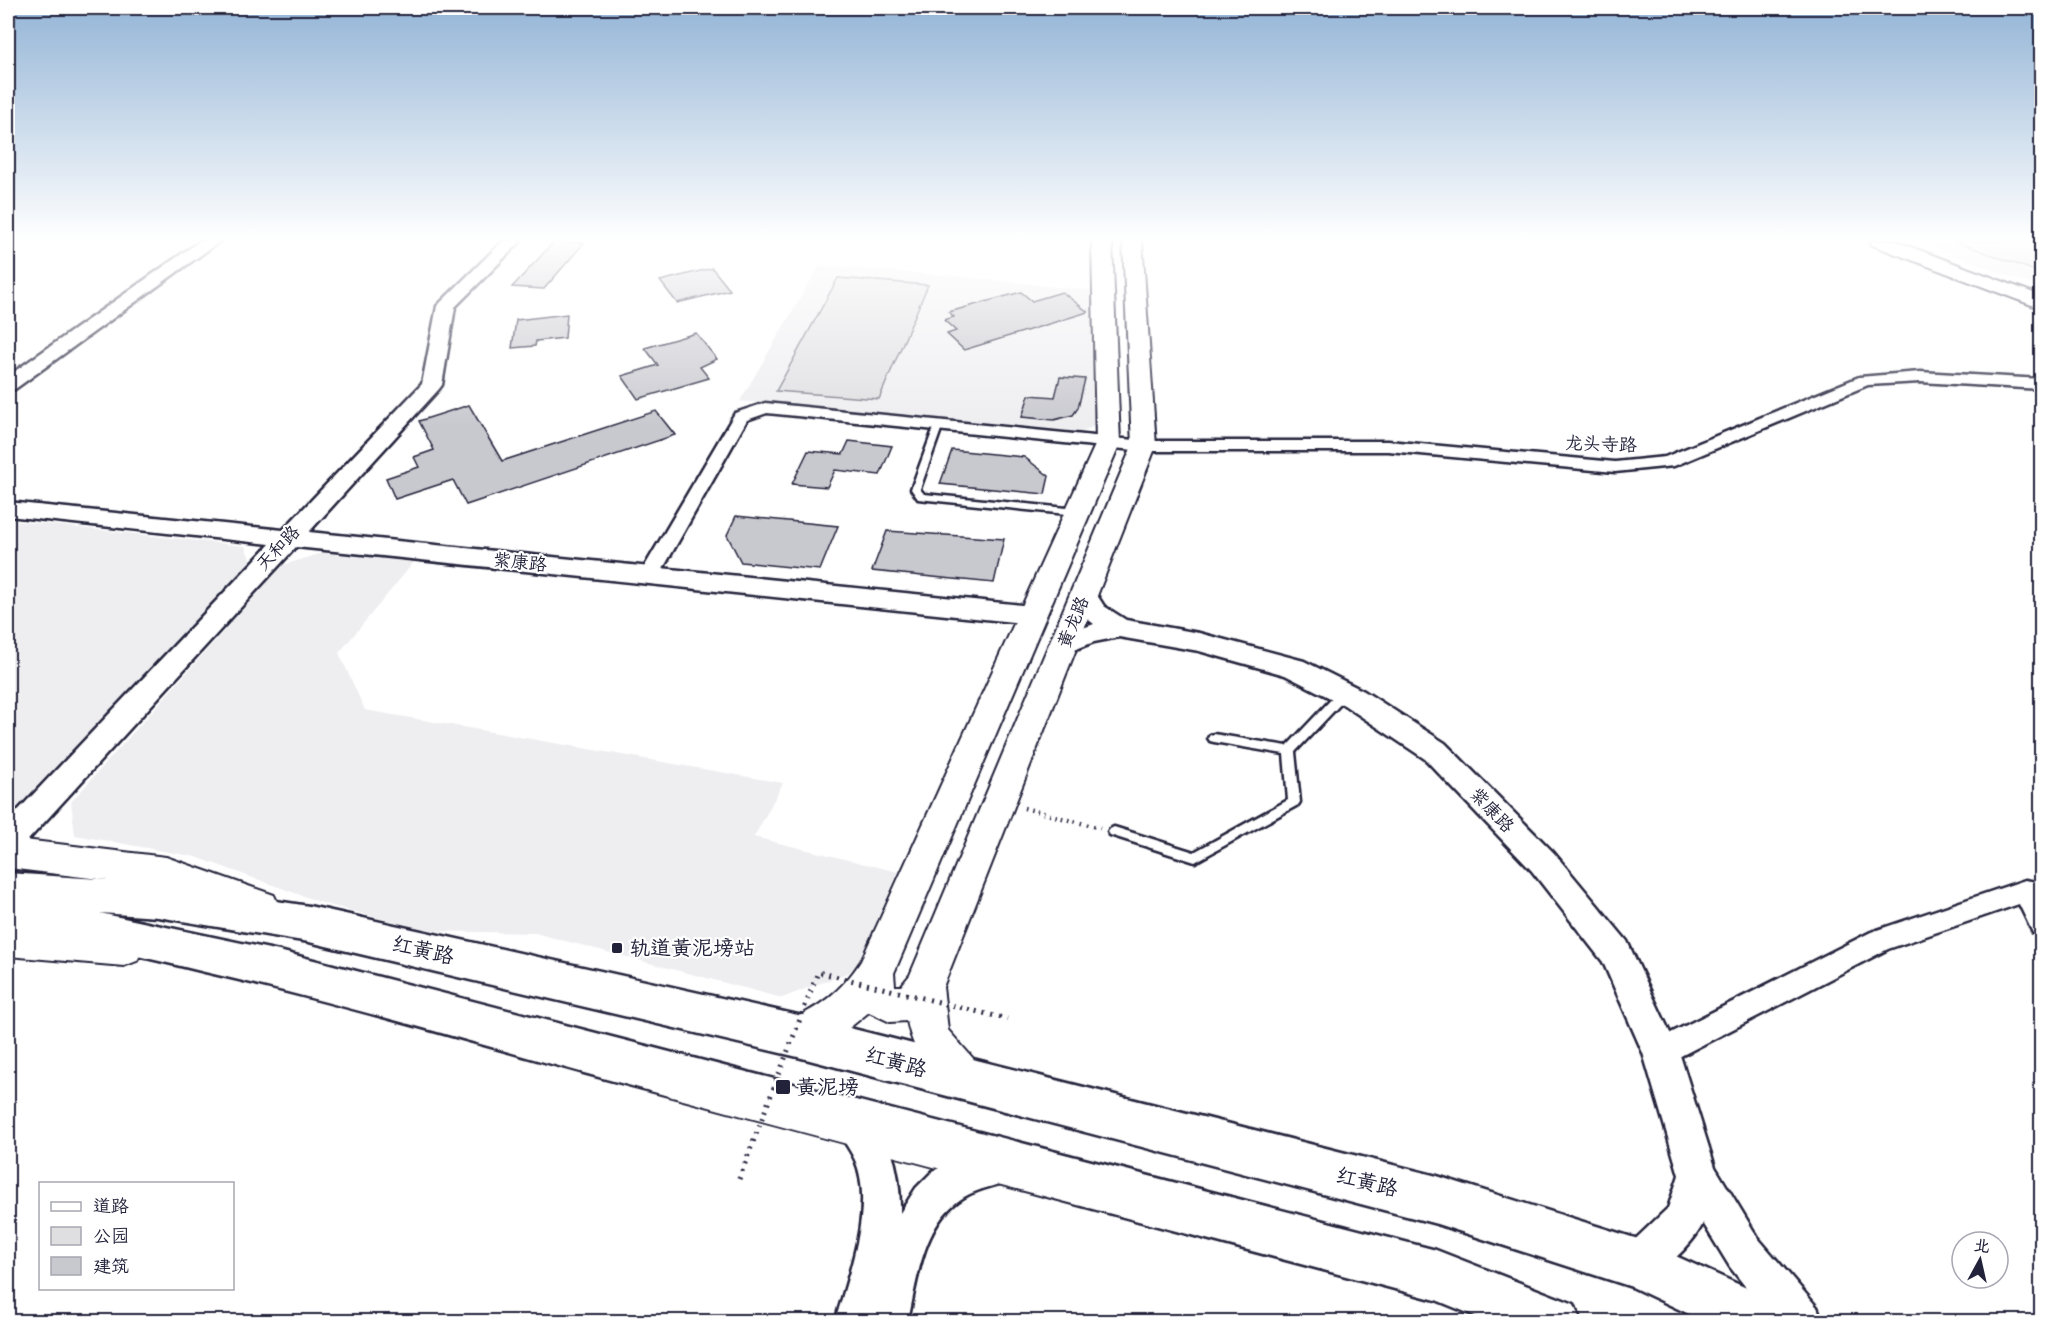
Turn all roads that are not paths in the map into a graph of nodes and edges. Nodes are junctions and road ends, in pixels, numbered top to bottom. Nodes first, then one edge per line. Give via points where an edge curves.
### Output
1 (124, 303) edge
2 (449, 303) edge
3 (1104, 303) edge
4 (1136, 303) edge
5 (2042, 384) edge
6 (8, 386) edge
7 (938, 427) junction
8 (1108, 443) junction
9 (1144, 446) junction
10 (8, 509) edge
11 (1077, 512) junction
12 (287, 538) junction
13 (649, 576) junction
14 (1084, 595) junction
15 (1032, 615) junction
16 (1119, 628) junction
17 (1064, 645) junction
18 (1344, 693) junction
19 (1214, 738) dead end
20 (1289, 752) junction
21 (1114, 832) road end
22 (8, 841) edge
23 (8, 853) edge
24 (8, 890) edge
25 (2033, 892) edge
26 (26, 918) edge
27 (309, 924) junction
28 (2042, 925) edge
29 (874, 973) junction
30 (924, 987) junction
31 (798, 1036) junction
32 (1661, 1052) junction
33 (967, 1081) junction
34 (853, 1124) junction
35 (1017, 1164) junction
36 (1698, 1175) junction
37 (1638, 1264) junction
38 (856, 1322) edge
39 (886, 1322) edge
40 (1556, 1322) edge
41 (1764, 1322) edge
42 (1802, 1322) edge

1 - 6 street
2 - 12 street, 天和路 via 432,385
3 - 8 main road
4 - 9 main road, 黄龙路
5 - 9 street, 龙头寺路 via 1920,377 1865,381 1668,462 1615,467 1388,446
7 - 8 street, 龙头寺路
7 - 11 lane via 915,489 921,497
7 - 13 street, 龙头寺路 via 765,408 751,411 741,417
8 - 9 street, 龙头寺路
8 - 11 main road
9 - 14 main road, 黄龙路
10 - 12 street, 紫康路
11 - 15 main road
12 - 13 street, 紫康路
12 - 22 street, 天和路
13 - 15 street, 紫康路
14 - 16 street via 1095,612
14 - 17 main road, 黄龙路
15 - 29 main road
16 - 17 street via 1088,634
16 - 18 street, 紫康路 via 1199,642 1294,668
17 - 30 main road, 黄龙路
18 - 20 lane
18 - 32 street, 紫康路 via 1435,751 1543,862 1615,952
19 - 20 lane
20 - 21 lane via 1294,802 1195,857
23 - 27 main road via 166,872
24 - 26 highway, 红黄路
25 - 28 street
25 - 32 street via 1880,940
26 - 27 highway, 红黄路 via 158,900
26 - 34 highway, 红黄路 via 129,936 279,970
27 - 31 highway, 红黄路
29 - 30 main road via 875,994 890,1004 910,1003
29 - 31 main road via 861,996 844,1013
30 - 33 main road via 924,1020 937,1053
31 - 33 highway, 红黄路
32 - 36 street, 紫康路
33 - 37 highway, 红黄路 via 1437,1200
34 - 35 highway, 红黄路
34 - 38 street via 873,1155 880,1181 881,1218
35 - 39 street via 975,1169 948,1182 927,1203 912,1228 899,1265
35 - 40 highway, 红黄路 via 1436,1275
36 - 37 street via 1684,1220
36 - 42 street, 紫康路 via 1726,1229 1768,1287
37 - 41 highway, 红黄路

